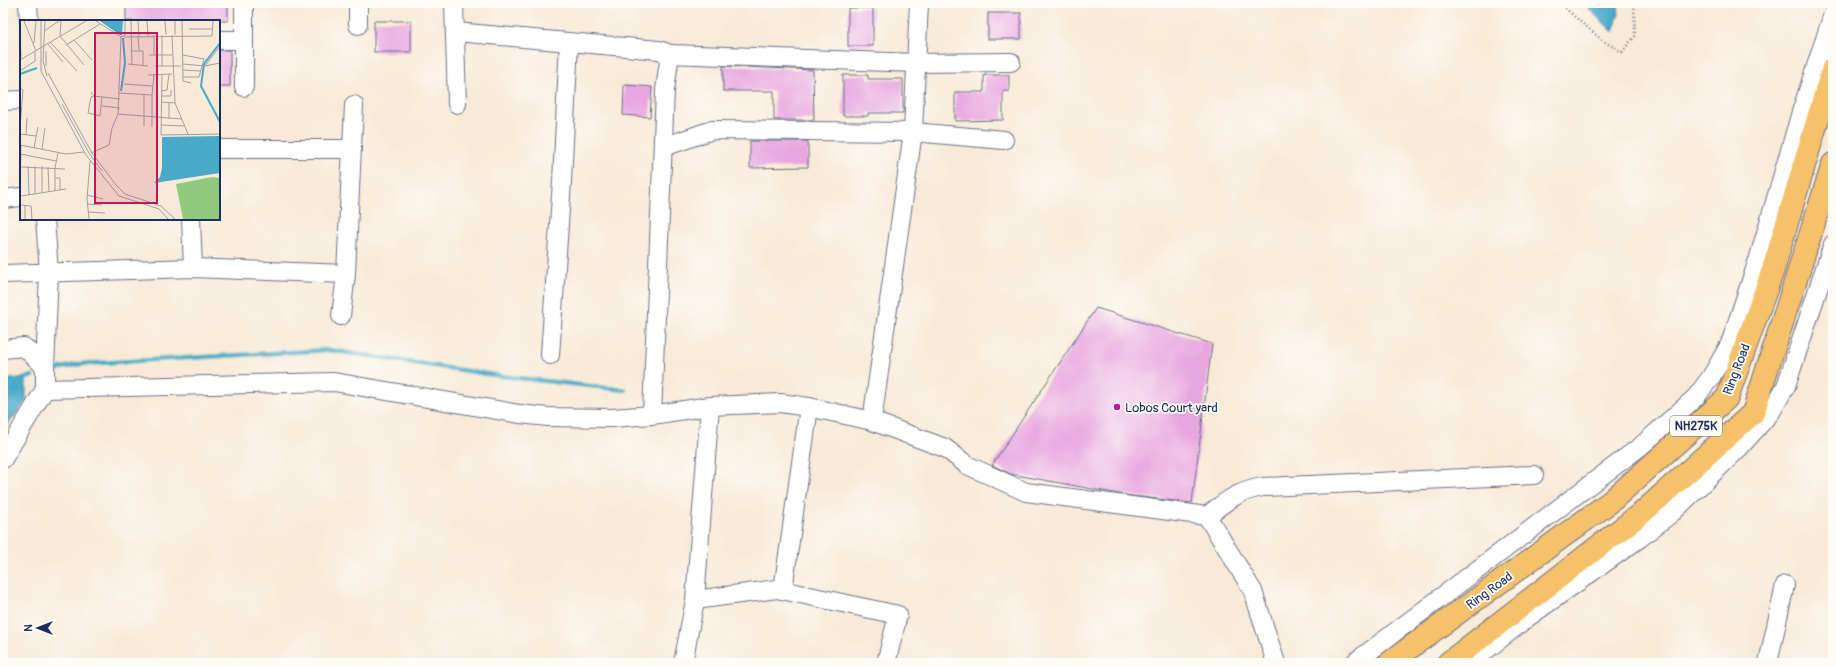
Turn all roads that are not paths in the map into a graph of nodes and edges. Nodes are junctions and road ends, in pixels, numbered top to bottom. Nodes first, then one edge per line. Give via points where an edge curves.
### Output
1 (28, 3) edge
2 (244, 3) edge
3 (358, 3) edge
4 (454, 3) edge
5 (919, 3) edge
6 (1833, 14) edge
7 (29, 20) edge
8 (358, 25) dead end
9 (456, 32) junction
10 (220, 40) edge
11 (244, 40) junction
12 (569, 42) junction
13 (670, 54) junction
14 (1011, 62) dead end
15 (916, 63) junction
16 (1833, 68) edge
17 (244, 87) dead end
18 (20, 100) edge
19 (3, 101) edge
20 (457, 104) dead end
21 (354, 105) dead end
22 (913, 132) junction
23 (1004, 140) dead end
24 (664, 147) junction
25 (220, 149) edge
26 (352, 149) junction
27 (1833, 164) edge
28 (20, 197) edge
29 (3, 198) edge
30 (45, 220) edge
31 (192, 220) edge
32 (1833, 244) edge
33 (193, 268) junction
34 (49, 272) junction
35 (3, 274) edge
36 (346, 274) junction
37 (341, 316) dead end
38 (3, 349) edge
39 (550, 355) dead end
40 (44, 367) junction
41 (45, 389) junction
42 (710, 406) junction
43 (809, 407) junction
44 (652, 415) junction
45 (872, 421) junction
46 (3, 459) edge
47 (1534, 475) dead end
48 (1208, 516) junction
49 (1648, 520) junction
50 (1785, 585) dead end
51 (783, 590) junction
52 (695, 600) junction
53 (683, 663) edge
54 (886, 663) edge
55 (1276, 663) edge
56 (1354, 663) edge
57 (1389, 663) edge
58 (1448, 663) edge
59 (1470, 663) edge
60 (1768, 663) edge

1 - 7 street
2 - 11 street
3 - 8 street
4 - 9 street
5 - 15 street
6 - 56 street via 1730,344 1711,377 1696,397 1641,446
9 - 12 street
9 - 20 street
10 - 11 street
11 - 17 street
12 - 13 street via 659,50
12 - 39 street
13 - 15 street
13 - 24 street
14 - 15 street
15 - 22 street
16 - 57 highway, Ring Road / NH275K via 1773,270 1727,398 1610,502
18 - 19 street
21 - 26 street
22 - 23 street
22 - 24 street via 712,130
22 - 45 street
24 - 44 street
25 - 26 street
26 - 36 street
27 - 49 highway, NH275K via 1753,413
28 - 29 street
30 - 34 street
31 - 33 street
32 - 49 street via 1786,386 1771,412 1740,447 1673,512
33 - 34 street
33 - 36 street
34 - 35 street
34 - 40 street
36 - 37 street
38 - 40 street via 24,347
40 - 41 street
41 - 44 street via 334,382 541,416 612,418
41 - 46 street
42 - 43 street via 780,403
42 - 44 street
42 - 52 street
43 - 45 street
43 - 51 street
45 - 48 street via 945,448 967,465 1026,492
47 - 48 street via 1247,489
48 - 55 street via 1253,591
49 - 58 highway, NH275K
49 - 59 street
50 - 60 street
51 - 52 street
51 - 54 street via 898,615
52 - 53 street

